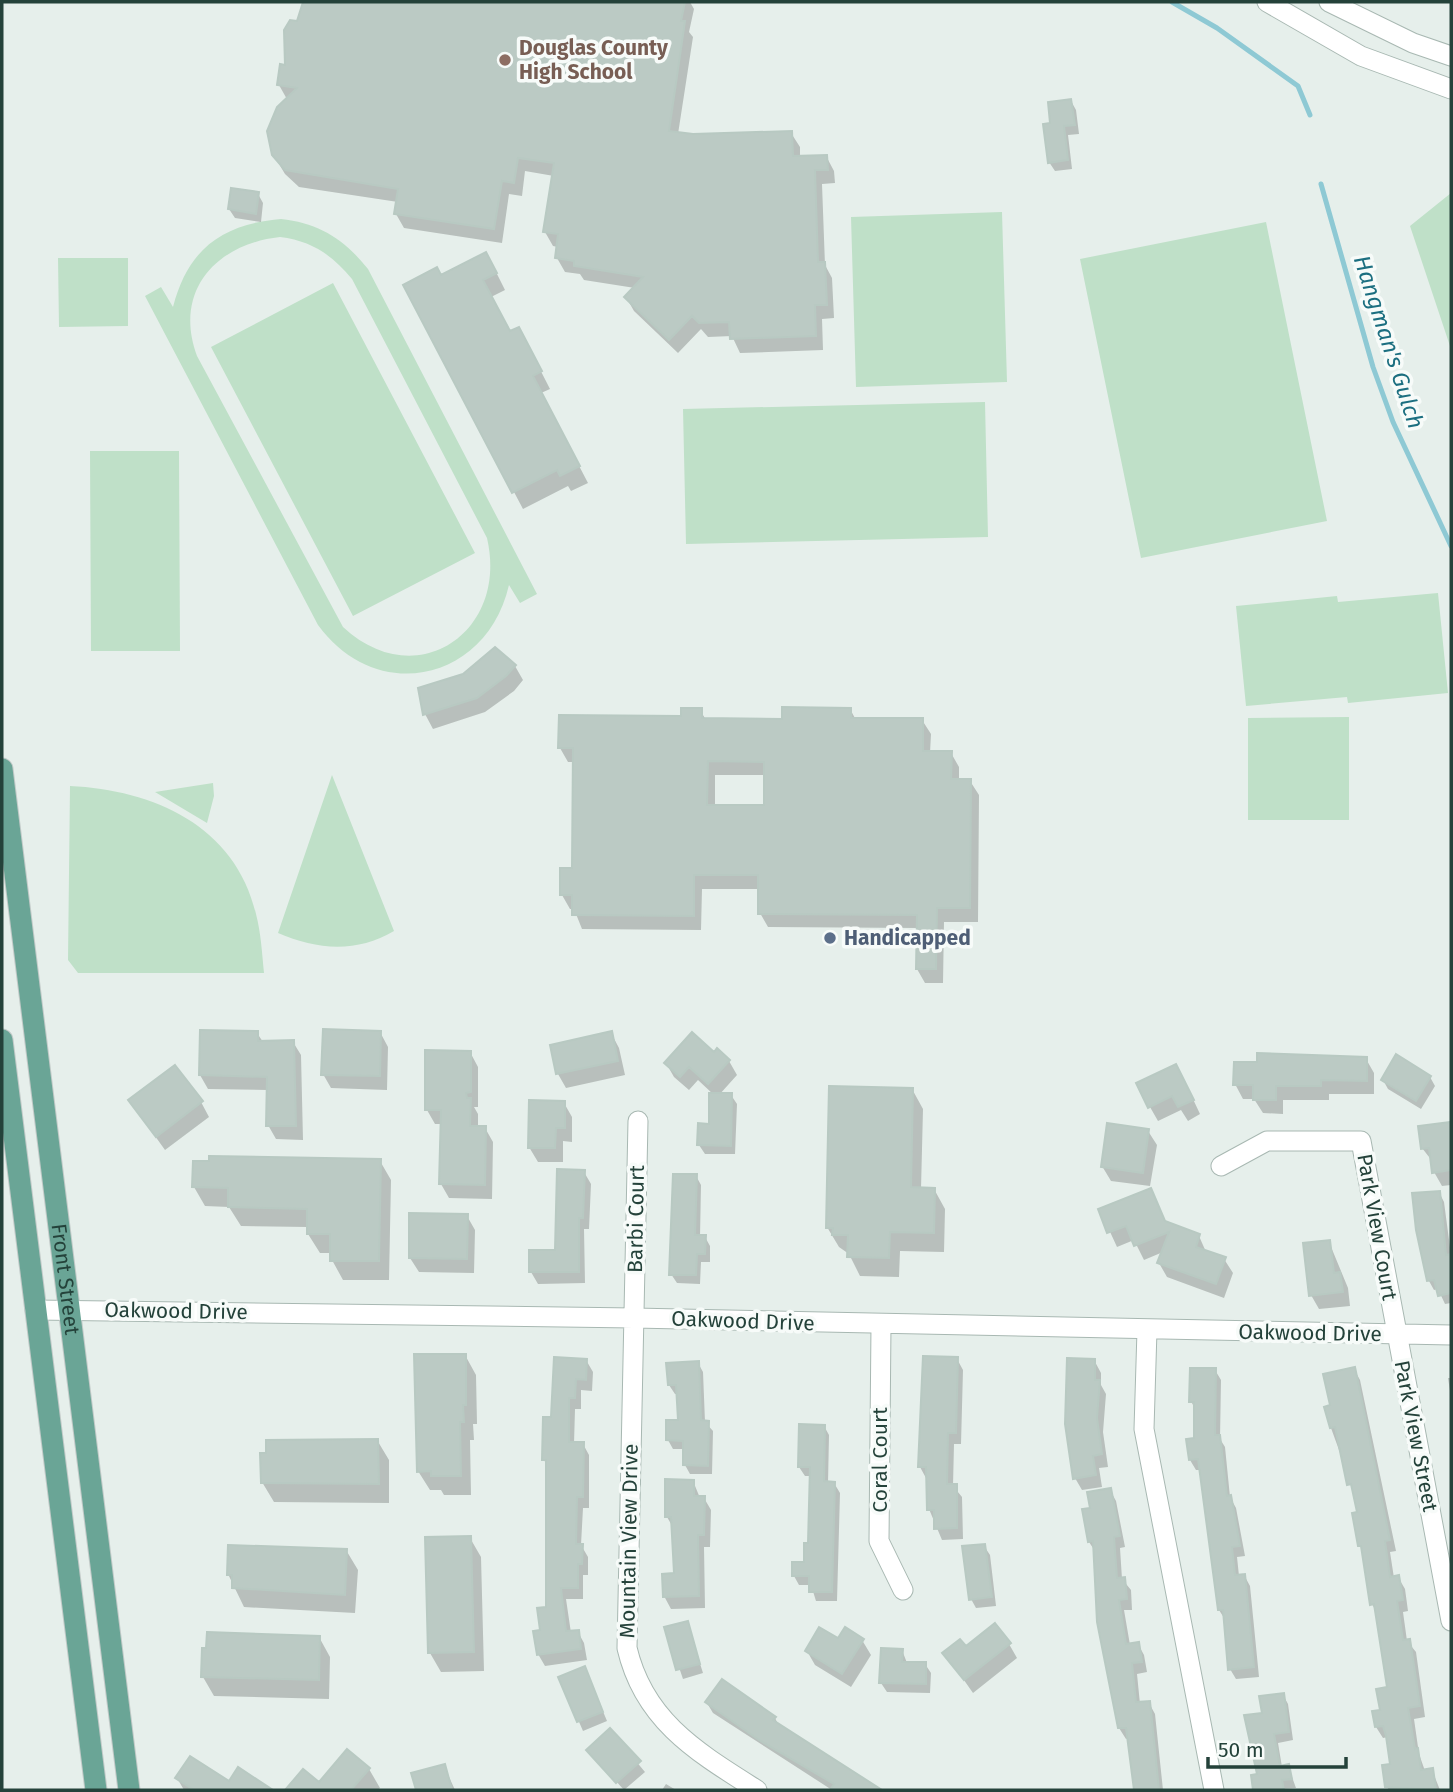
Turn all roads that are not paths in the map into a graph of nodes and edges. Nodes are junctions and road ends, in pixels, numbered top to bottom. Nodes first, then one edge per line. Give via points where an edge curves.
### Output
1 (1267, 2) edge
2 (1329, 2) edge
3 (1451, 56) edge
4 (1447, 88) edge
5 (2, 769) edge
6 (2, 1040) edge
7 (638, 1121) dead end
8 (1221, 1166) dead end
9 (35, 1310) junction
10 (67, 1310) junction
11 (634, 1318) junction
12 (881, 1325) junction
13 (1147, 1331) junction
14 (1396, 1334) junction
15 (1451, 1335) edge
16 (903, 1590) dead end
17 (1451, 1621) edge
18 (96, 1790) edge
19 (129, 1790) edge
20 (757, 1790) edge
21 (1214, 1790) edge

1 - 4 street via 1361,56
2 - 3 street
3 - 4 street
5 - 10 main road, Front Street
6 - 9 main road, Front Street
7 - 11 street, Barbi Court
8 - 14 street, Park View Court via 1266,1141 1361,1141
9 - 10 street, Oakwood Drive
9 - 18 main road, Front Street
10 - 11 street, Oakwood Drive
10 - 19 main road, Front Street
11 - 12 street, Oakwood Drive
11 - 20 street, Mountain View Drive via 625,1624 632,1670 660,1717 706,1757
12 - 13 street, Oakwood Drive
12 - 16 street, Coral Court via 879,1541
13 - 14 street, Oakwood Drive
13 - 21 street via 1144,1429
14 - 15 street, Oakwood Drive
14 - 17 street, Park View Street

